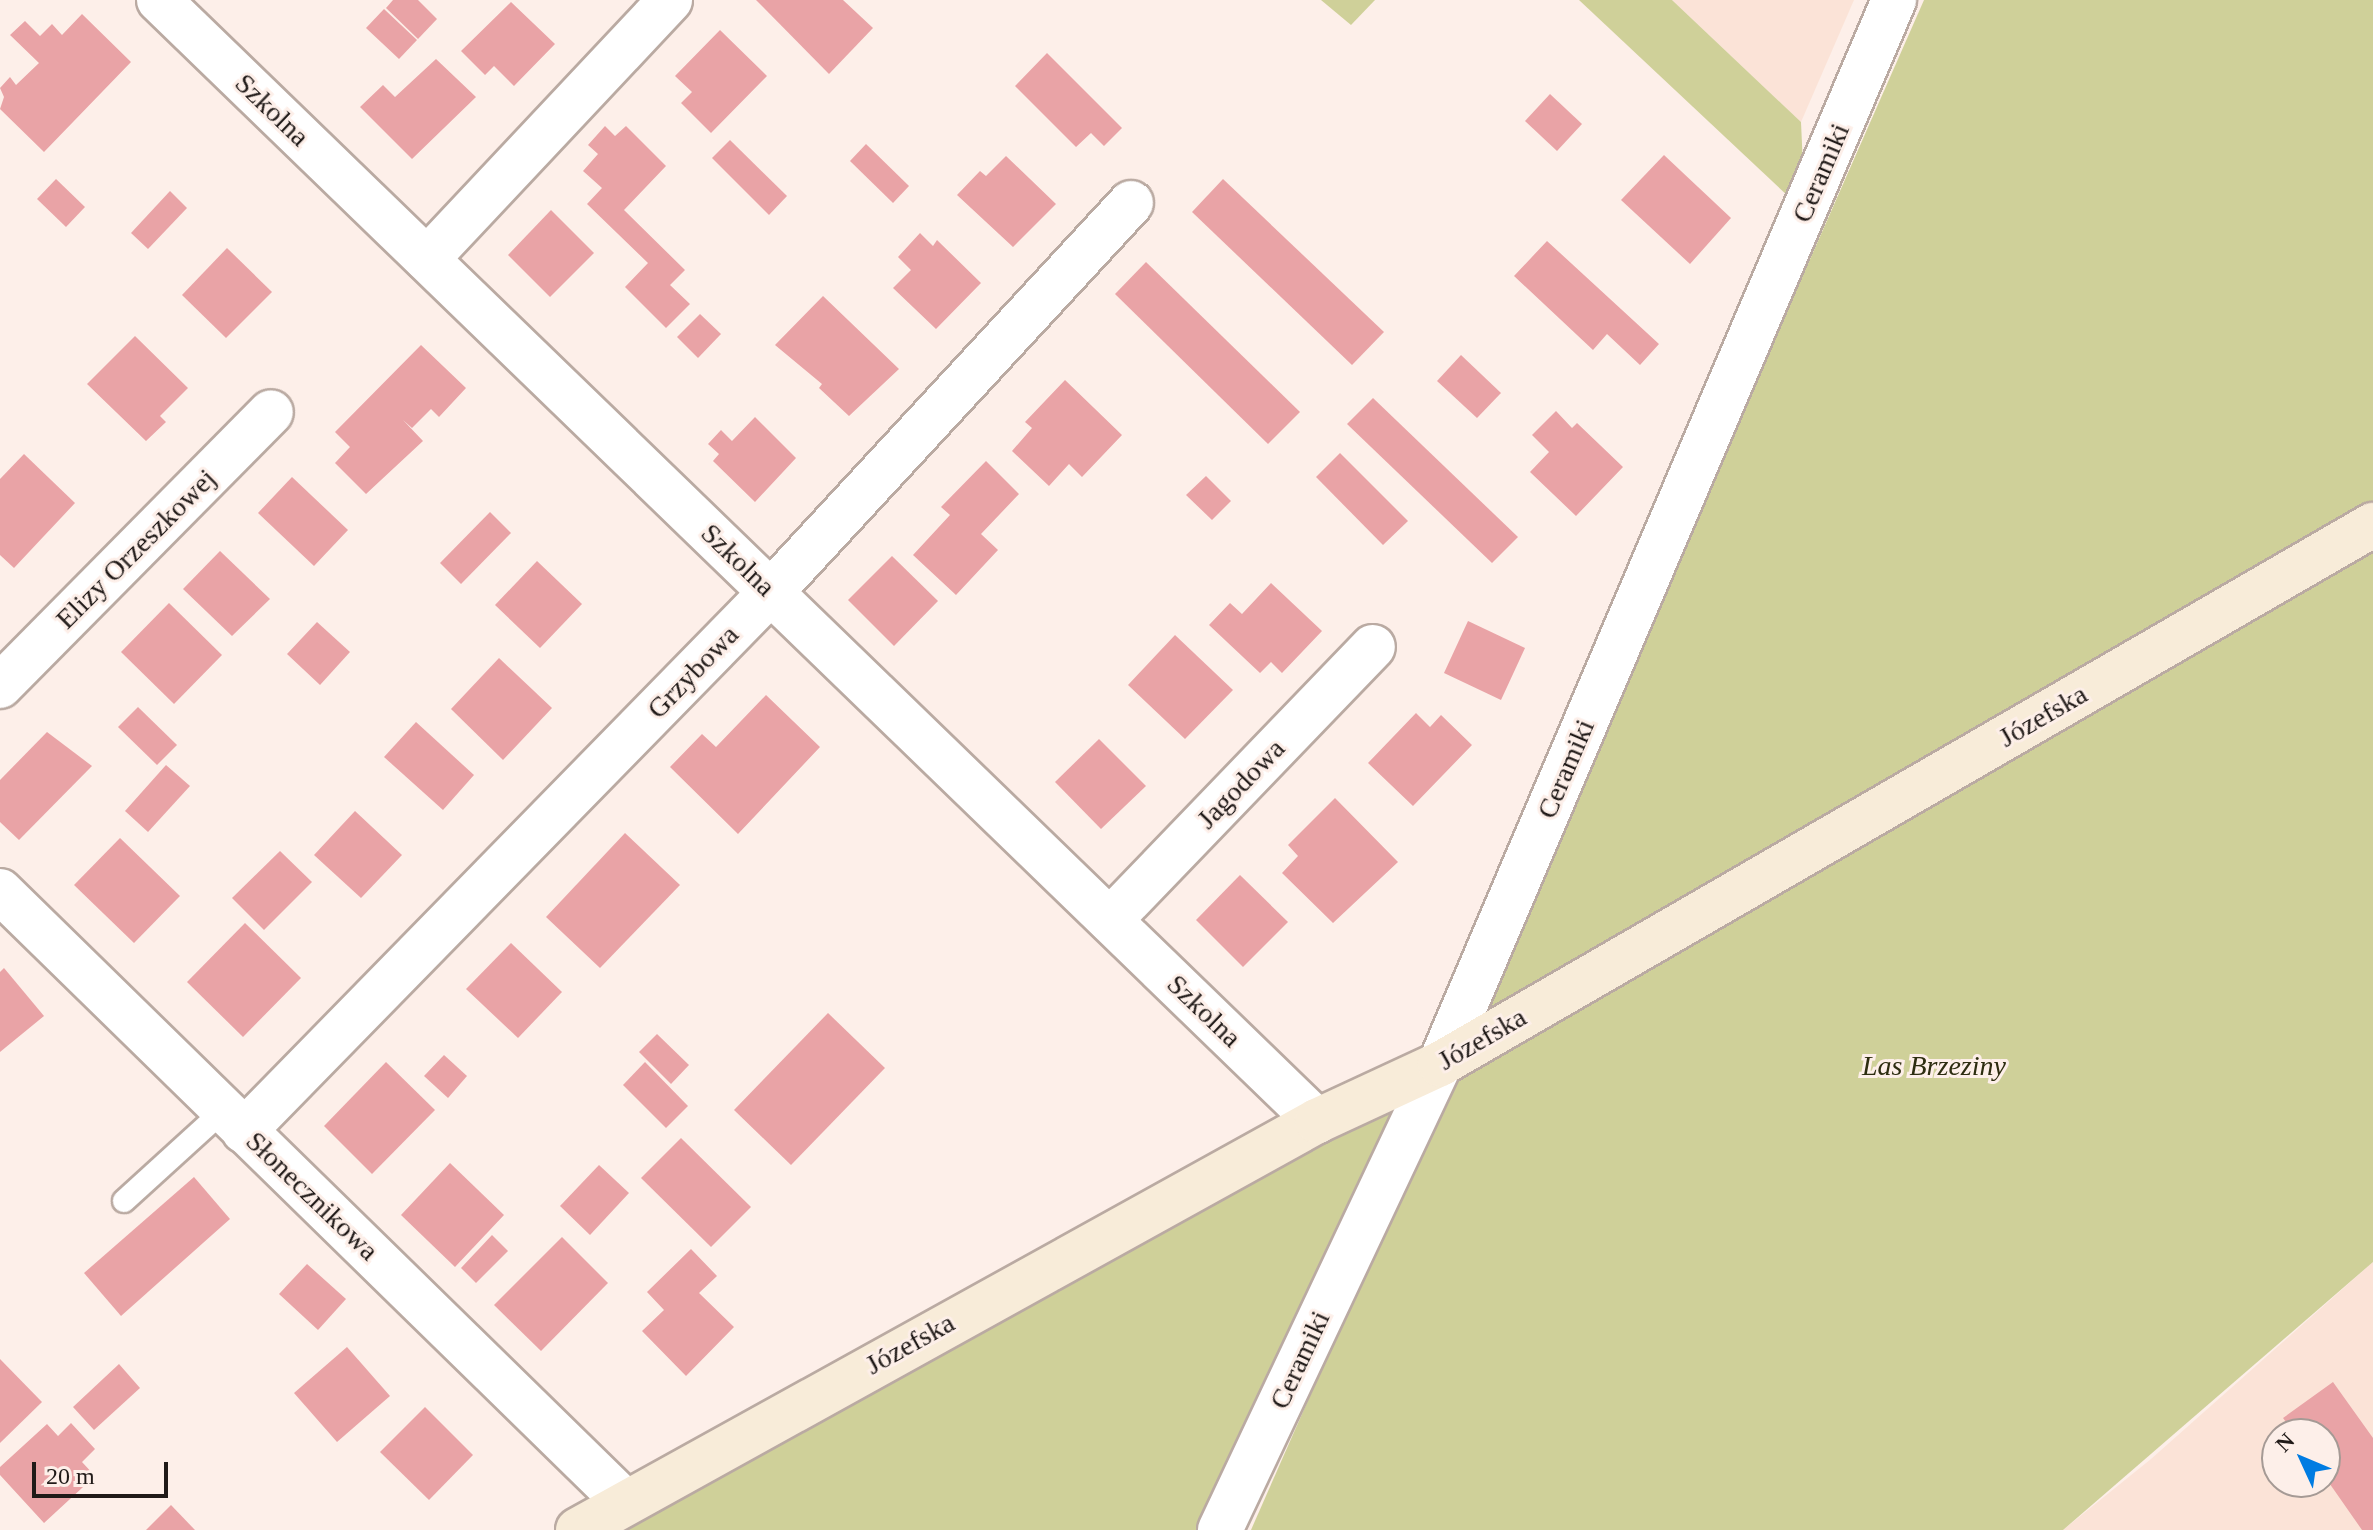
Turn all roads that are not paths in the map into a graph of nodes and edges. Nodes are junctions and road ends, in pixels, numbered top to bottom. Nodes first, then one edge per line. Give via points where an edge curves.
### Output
1 (159, 0) edge
2 (670, 0) edge
3 (1894, 0) edge
4 (1131, 203) dead end
5 (427, 259) junction
6 (271, 412) dead end
7 (2373, 525) edge
8 (771, 592) junction
9 (1373, 647) dead end
10 (0, 686) edge
11 (0, 891) edge
12 (1110, 920) junction
13 (1440, 1064) junction
14 (234, 1121) junction
15 (1317, 1121) junction
16 (124, 1201) dead end
17 (624, 1501) junction
18 (578, 1530) edge
19 (1220, 1530) edge

1 - 5 street, Szkolna
2 - 5 street
3 - 13 street, Ceramiki
4 - 8 street, Grzybowa
5 - 8 street, Szkolna
6 - 10 street, Elizy Orzeszkowej
7 - 13 street, Józefska
8 - 12 street, Szkolna
8 - 14 street, Grzybowa
9 - 12 street, Jagodowa
11 - 14 street, Słonecznikowa
12 - 15 street, Szkolna
13 - 15 street, Józefska
13 - 19 street, Ceramiki
14 - 16 lane
14 - 17 street, Słonecznikowa
15 - 17 street, Józefska
17 - 18 street, Józefska

